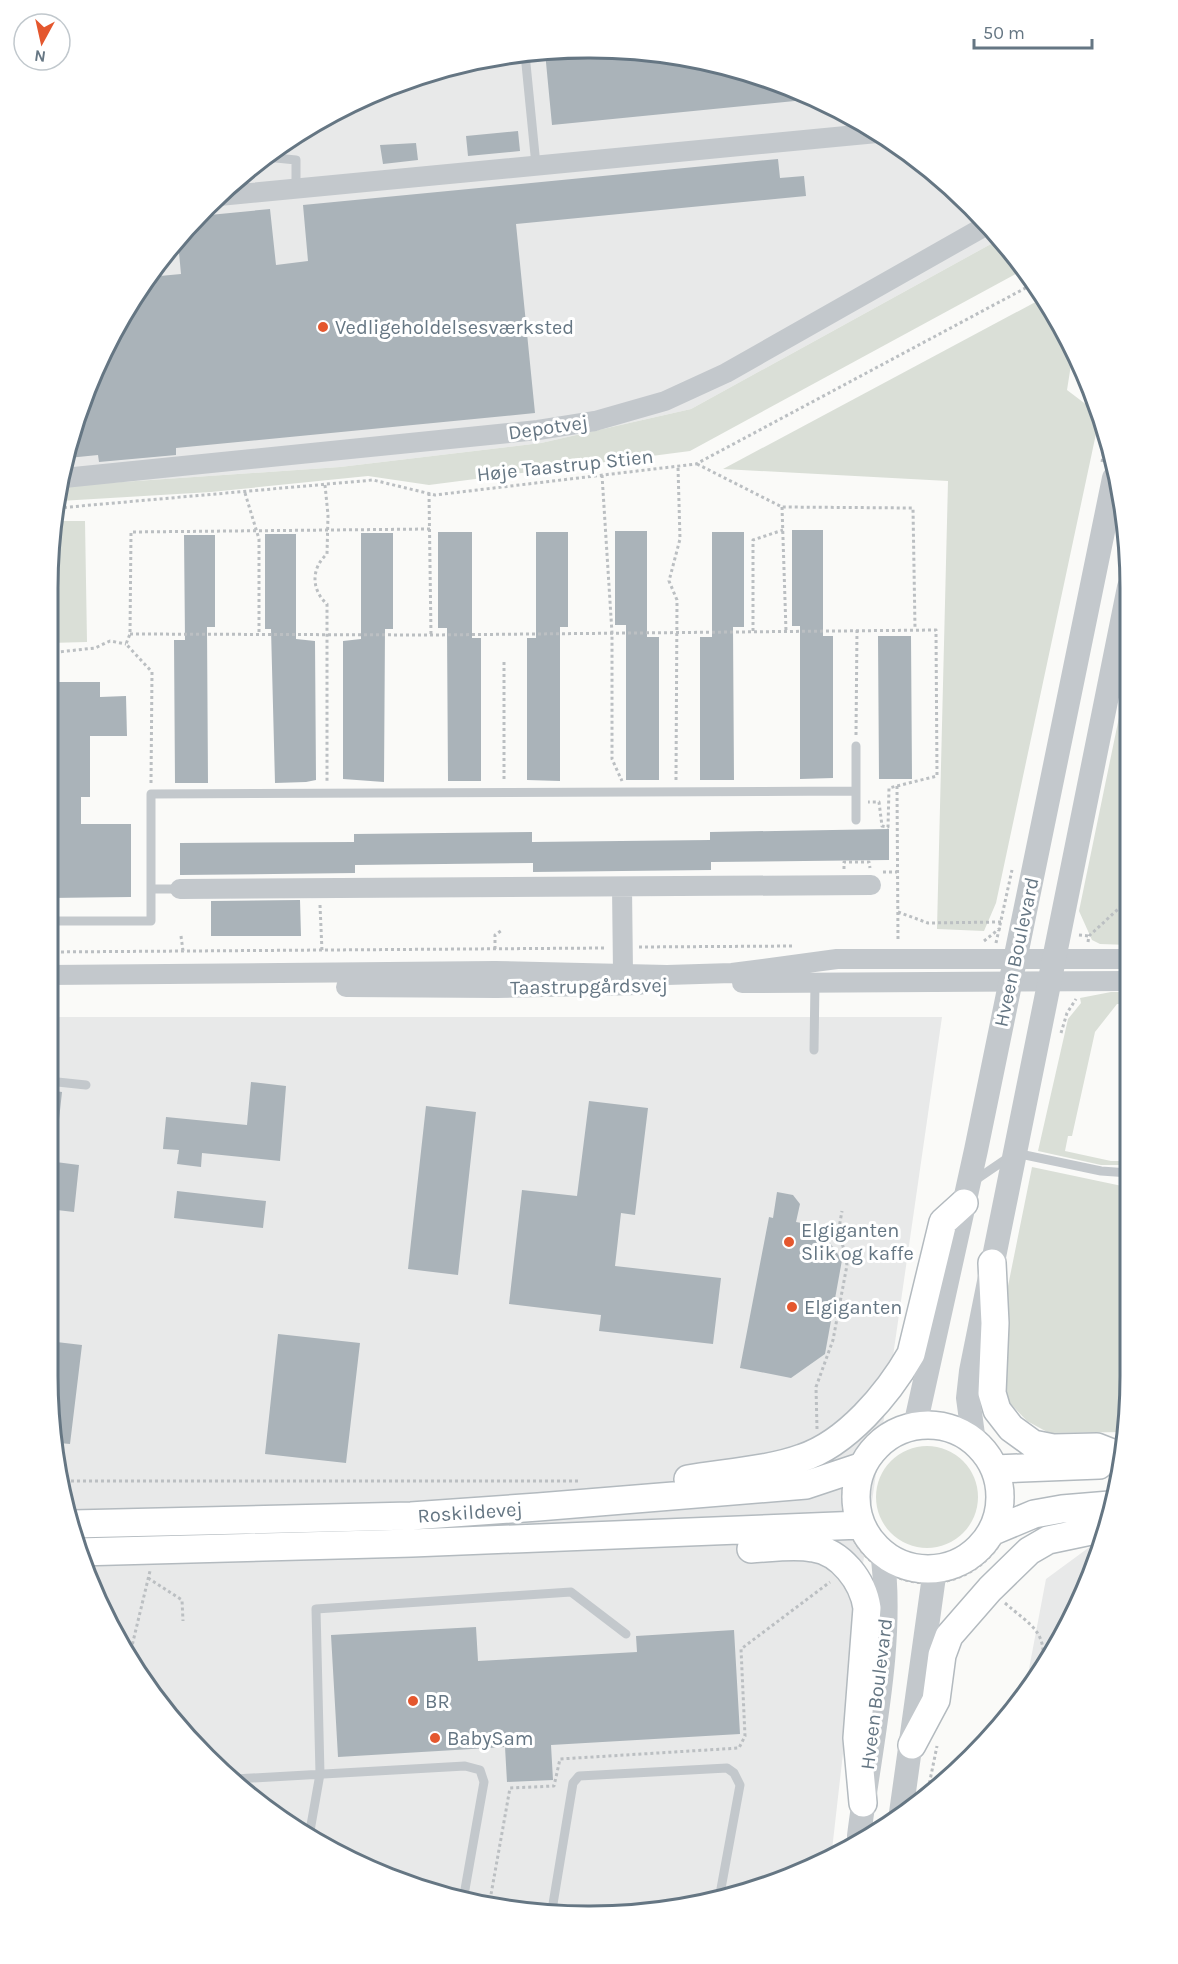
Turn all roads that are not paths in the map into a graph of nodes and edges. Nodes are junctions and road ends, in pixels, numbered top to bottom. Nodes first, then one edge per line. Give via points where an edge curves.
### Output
1 (526, 62) edge
2 (861, 134) edge
3 (280, 158) edge
4 (536, 165) junction
5 (296, 189) junction
6 (234, 195) edge
7 (979, 230) edge
8 (71, 477) edge
9 (1111, 495) edge
10 (1120, 632) edge
11 (856, 746) road end
12 (856, 791) junction
13 (856, 820) dead end
14 (871, 885) dead end
15 (622, 887) junction
16 (151, 889) junction
17 (180, 889) joint
18 (58, 921) edge
19 (810, 954) junction
20 (1014, 958) junction
21 (1120, 960) edge
22 (1052, 970) junction
23 (623, 973) junction
24 (58, 975) edge
25 (1120, 980) edge
26 (1009, 982) junction
27 (815, 983) junction
28 (58, 987) edge
29 (814, 1050) dead end
30 (58, 1082) edge
31 (86, 1085) dead end
32 (1015, 1153) junction
33 (1120, 1172) edge
34 (966, 1195) junction
35 (992, 1263) junction
36 (916, 1419) junction
37 (973, 1433) junction
38 (1113, 1453) edge
39 (1002, 1464) junction
40 (1111, 1464) edge
41 (849, 1471) junction
42 (650, 1498) junction
43 (1102, 1506) edge
44 (80, 1524) edge
45 (1000, 1528) junction
46 (1096, 1530) edge
47 (545, 1537) junction
48 (860, 1545) junction
49 (89, 1552) edge
50 (934, 1576) junction
51 (626, 1634) dead end
52 (912, 1745) junction
53 (320, 1774) junction
54 (244, 1778) edge
55 (863, 1803) junction
56 (903, 1803) edge
57 (311, 1826) edge
58 (860, 1831) edge
59 (721, 1888) edge
60 (465, 1890) edge
61 (553, 1904) edge

1 - 4 lane
2 - 4 street
3 - 5 lane via 296,160
4 - 5 street
5 - 6 street
7 - 8 street, Depotvej via 726,373 665,401 595,421
9 - 20 street, Hveen Boulevard
10 - 22 street, Hveen Boulevard
11 - 12 lane
12 - 13 lane
12 - 16 lane via 151,794
14 - 15 street
15 - 17 street
15 - 23 street, Taastrupgårdsvej
16 - 17 lane
16 - 18 lane via 152,921
19 - 20 street, Taastrupgårdsvej via 898,959
19 - 23 street, Taastrupgårdsvej via 732,973
19 - 27 lane
20 - 22 street, Taastrupgårdsvej
20 - 26 street, Hveen Boulevard
21 - 22 street, Taastrupgårdsvej
22 - 25 street, Taastrupgårdsvej
22 - 26 street, Taastrupgårdsvej
22 - 32 street, Hveen Boulevard
23 - 24 street, Taastrupgårdsvej
26 - 27 street, Taastrupgårdsvej
26 - 34 street, Hveen Boulevard
27 - 28 street, Taastrupgårdsvej via 497,988
27 - 29 lane
30 - 31 lane
32 - 33 lane
32 - 34 lane
32 - 35 street, Hveen Boulevard
34 - 36 street, Hveen Boulevard
34 - 42 main road via 943,1222 911,1354 870,1408 829,1445 800,1459 676,1481
35 - 37 street, Hveen Boulevard via 971,1371 968,1398
35 - 38 main road via 992,1393 997,1410 1011,1428 1033,1444 1053,1448 1097,1447
36 - 37 main road
36 - 41 main road via 884,1440
37 - 39 main road
39 - 40 main road
39 - 45 main road
41 - 42 main road, Roskildevej via 806,1485
41 - 48 main road via 856,1495
42 - 44 main road, Roskildevej via 411,1516
43 - 45 main road via 1043,1512
45 - 50 main road via 967,1557
46 - 52 main road via 1048,1540 1029,1551 949,1636 942,1655 936,1700
47 - 48 main road, Roskildevej via 737,1532
47 - 48 main road via 746,1549 813,1547 834,1557
47 - 49 main road, Roskildevej
48 - 50 main road
48 - 55 main road via 861,1587 867,1608 857,1738
48 - 55 street, Hveen Boulevard via 887,1594
50 - 52 street, Hveen Boulevard
51 - 53 lane via 572,1592 316,1609
52 - 56 street, Hveen Boulevard
53 - 54 lane
53 - 57 lane
53 - 60 lane via 465,1766 480,1770 484,1782
55 - 58 street, Hveen Boulevard
59 - 61 lane via 740,1785 734,1773 727,1768 579,1776 573,1783

